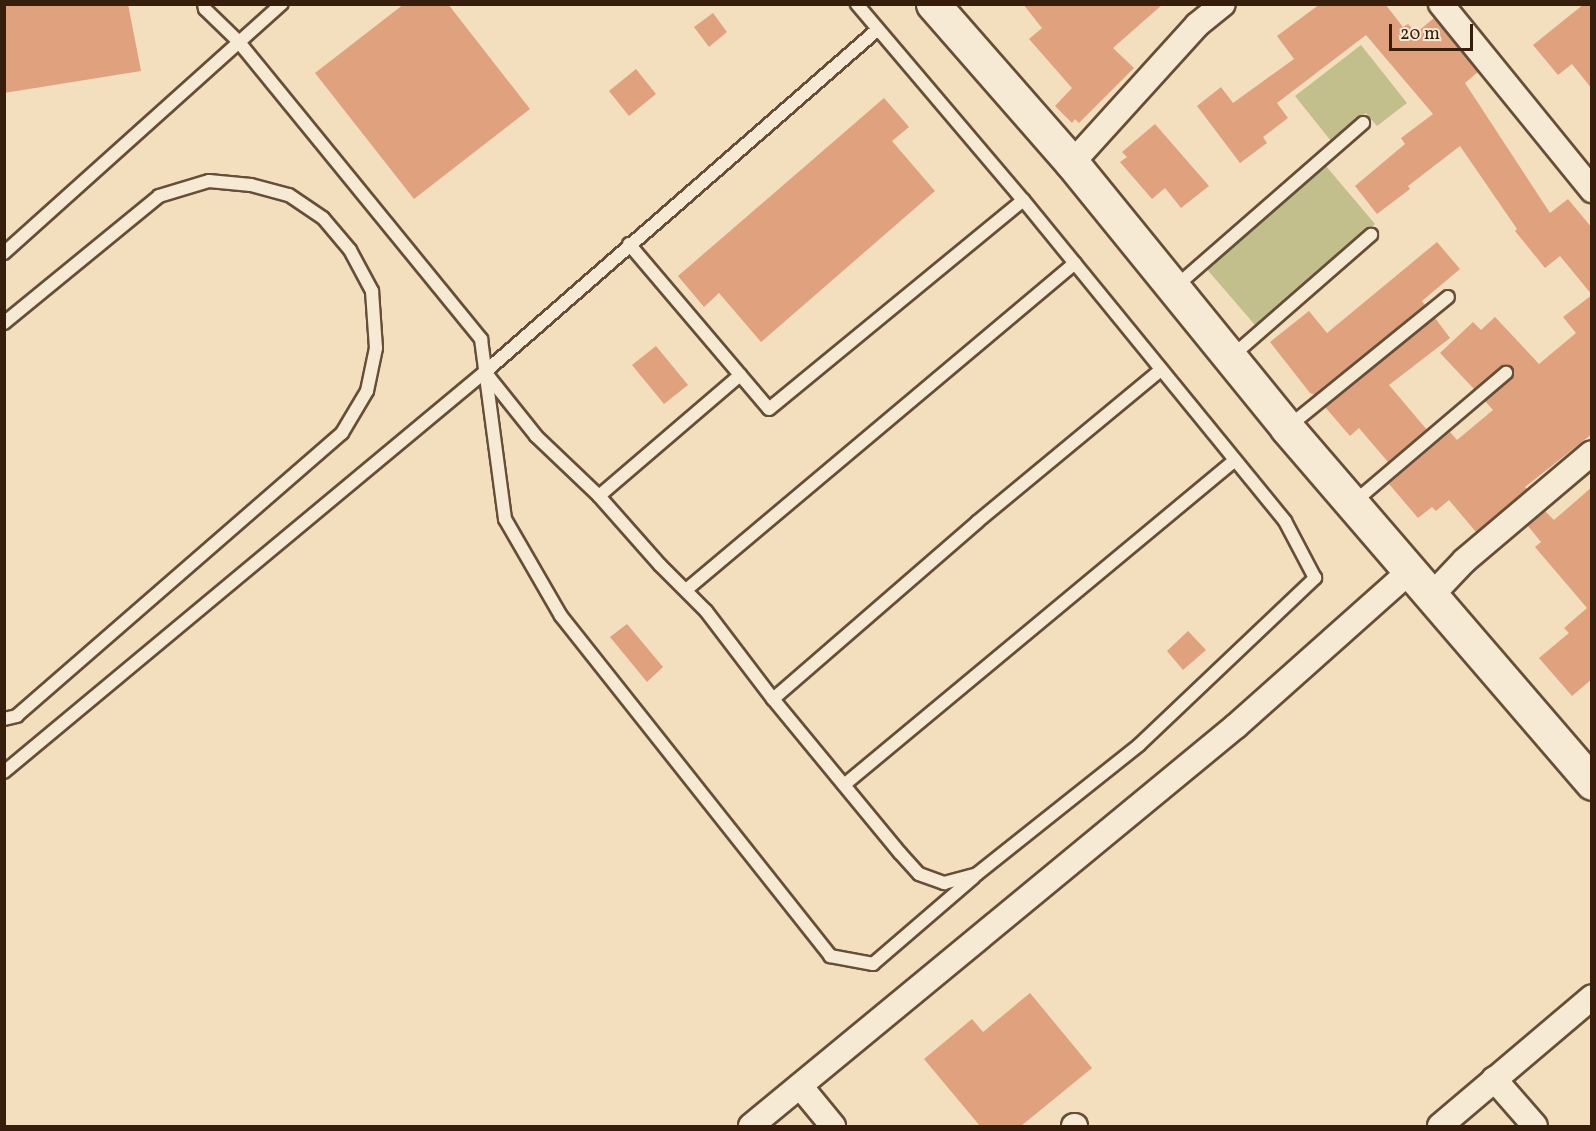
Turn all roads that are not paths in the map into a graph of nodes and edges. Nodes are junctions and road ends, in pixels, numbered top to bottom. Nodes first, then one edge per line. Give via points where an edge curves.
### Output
1 (204, 4) edge
2 (282, 4) edge
3 (857, 4) edge
4 (933, 4) edge
5 (1223, 4) edge
6 (1441, 4) edge
7 (1197, 12) edge
8 (877, 30) junction
9 (238, 41) junction
10 (1363, 123) dead end
11 (1072, 163) junction
12 (1592, 190) edge
13 (1023, 200) junction
14 (1371, 235) dead end
15 (629, 244) junction
16 (4, 253) edge
17 (1075, 263) junction
18 (1173, 289) junction
19 (1448, 297) dead end
20 (4, 323) edge
21 (1230, 358) junction
22 (1161, 370) junction
23 (484, 372) junction
24 (1506, 373) dead end
25 (740, 375) junction
26 (1287, 428) junction
27 (1592, 453) edge
28 (1235, 460) junction
29 (599, 496) junction
30 (1352, 504) junction
31 (1409, 572) junction
32 (686, 590) junction
33 (1430, 597) junction
34 (773, 699) junction
35 (4, 719) edge
36 (4, 772) edge
37 (1592, 783) edge
38 (844, 785) junction
39 (977, 874) junction
40 (1592, 997) edge
41 (1494, 1079) junction
42 (800, 1086) junction
43 (751, 1126) edge
44 (832, 1126) edge
45 (1440, 1126) edge
46 (1535, 1126) edge

1 - 9 lane
2 - 9 lane
3 - 8 lane
4 - 11 street
5 - 7 street
6 - 12 street
7 - 11 street
8 - 13 lane
8 - 15 lane
9 - 16 lane
9 - 23 lane via 481,339
10 - 18 lane
11 - 18 street
13 - 17 lane
13 - 25 lane via 769,409
14 - 21 lane
15 - 23 lane
15 - 25 lane
17 - 22 lane
17 - 32 lane
18 - 21 street
19 - 26 lane
20 - 35 lane via 159,196 209,181 252,185 288,195 323,218 350,250 372,291 376,348 367,391 342,433 17,716
21 - 26 street
22 - 28 lane
22 - 34 lane via 977,522
23 - 29 lane via 536,436
23 - 36 lane
23 - 39 lane via 505,519 561,616 830,956 873,964
24 - 30 lane
25 - 29 lane
26 - 30 street
27 - 33 street via 1464,561
28 - 38 lane
28 - 39 lane via 1286,521 1315,578 1139,745
29 - 32 lane
30 - 31 street
31 - 33 street
31 - 42 street via 1236,726
32 - 34 lane
33 - 37 street
34 - 38 lane
38 - 39 lane via 919,874 944,883
40 - 41 street
41 - 45 street
41 - 46 street
42 - 43 street
42 - 44 street

